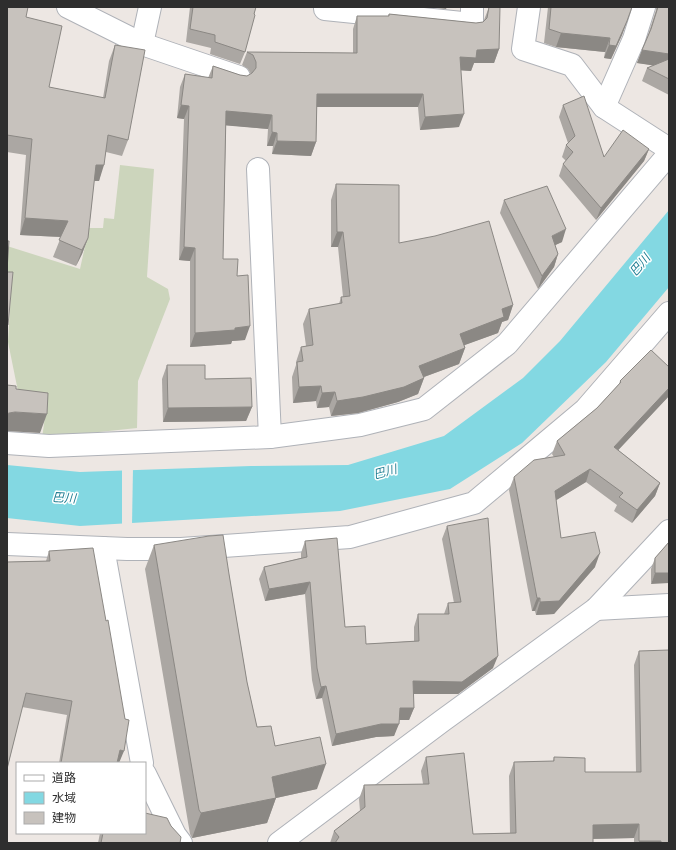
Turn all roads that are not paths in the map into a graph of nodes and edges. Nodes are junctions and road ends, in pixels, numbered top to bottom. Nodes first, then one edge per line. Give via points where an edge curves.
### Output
1 (68, 7) edge
2 (150, 7) edge
3 (472, 7) edge
4 (529, 7) edge
5 (644, 7) edge
6 (325, 9) dead end
7 (142, 44) junction
8 (240, 77) edge
9 (604, 107) junction
10 (669, 149) edge
11 (669, 154) edge
12 (258, 169) dead end
13 (669, 313) edge
14 (270, 437) junction
15 (7, 443) edge
16 (669, 531) edge
17 (7, 544) edge
18 (103, 548) junction
19 (669, 605) edge
20 (596, 609) junction
21 (142, 762) edge
22 (146, 776) edge
23 (181, 843) edge
24 (279, 843) edge

1 - 7 street
2 - 7 street
3 - 6 street via 472,24
4 - 9 street via 523,49 572,65
5 - 9 street via 634,39
7 - 8 street
9 - 10 street
11 - 14 street via 507,344 424,409 360,425
12 - 14 street
13 - 18 street via 585,410 474,503 350,537 181,549
14 - 15 street via 49,446
16 - 20 street
17 - 18 street
18 - 21 street
19 - 20 street
20 - 24 street via 442,720
22 - 23 street

